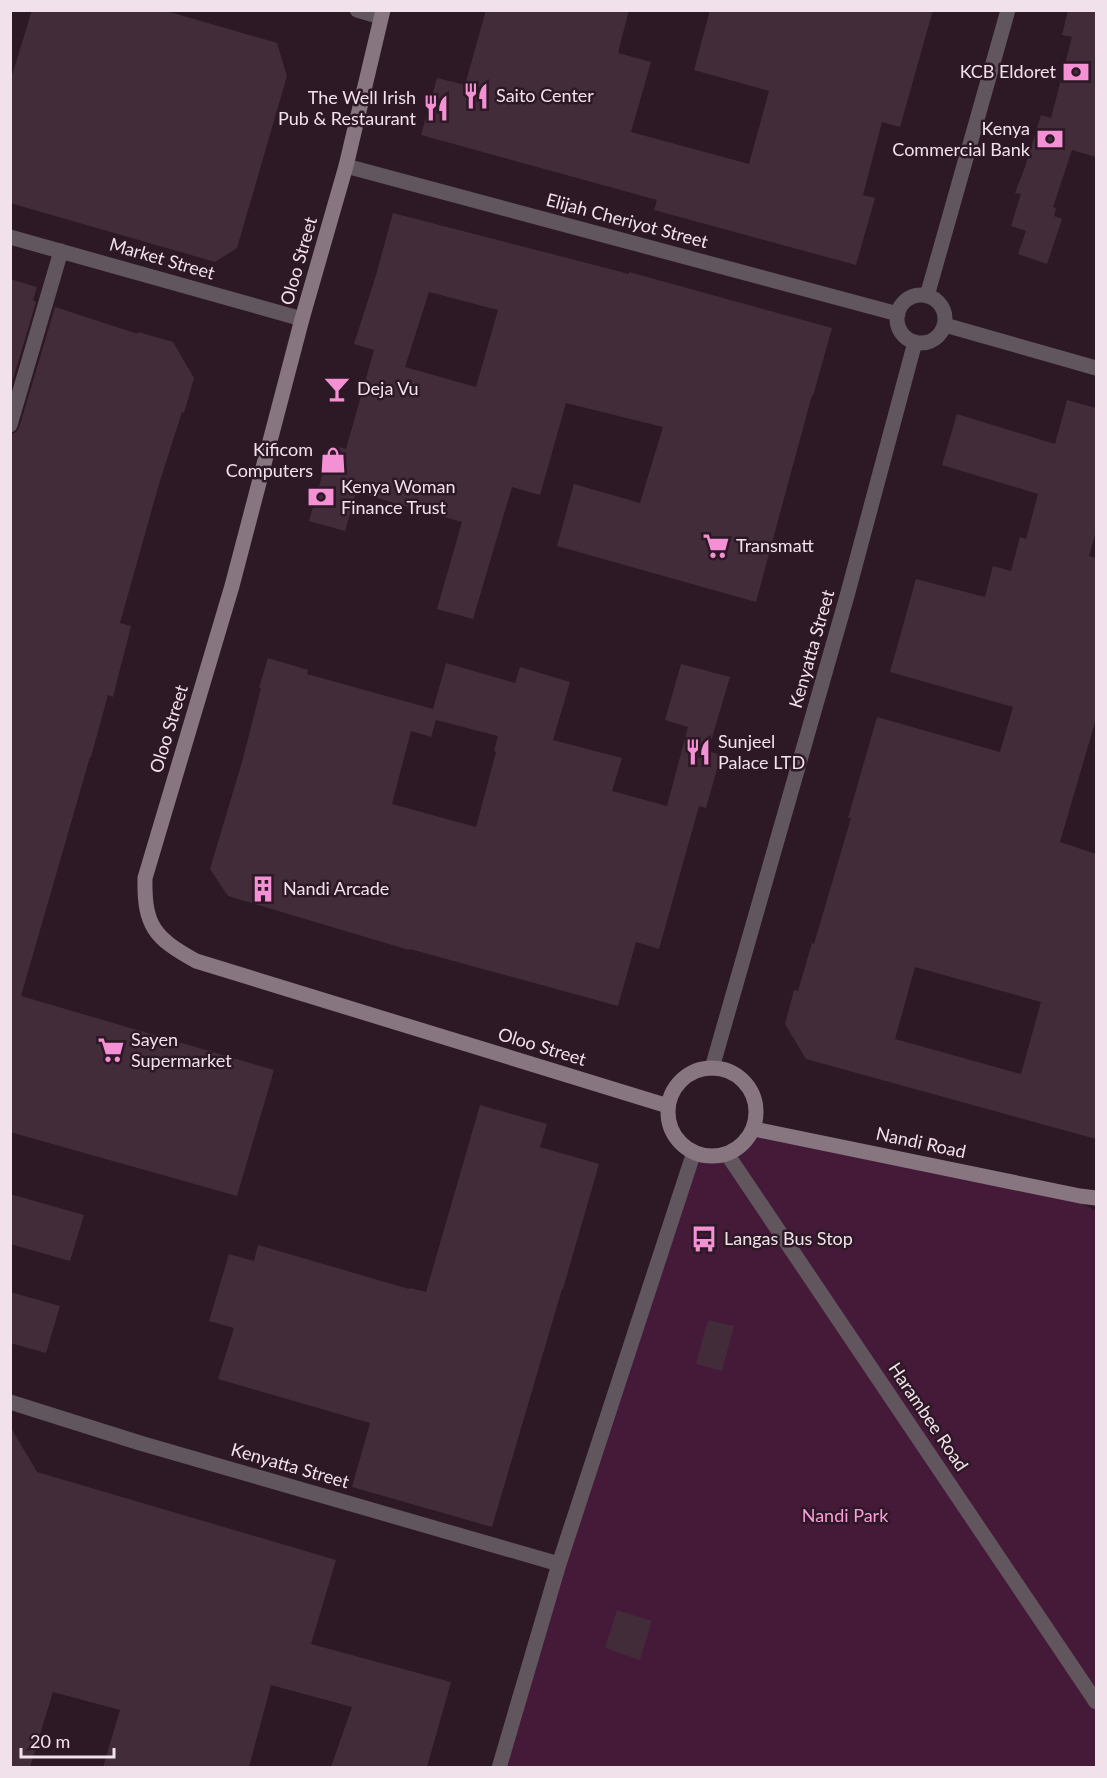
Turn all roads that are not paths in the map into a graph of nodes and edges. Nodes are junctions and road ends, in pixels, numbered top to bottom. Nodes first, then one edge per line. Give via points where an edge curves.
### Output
1 (357, 10) edge
2 (1008, 10) edge
3 (382, 14) edge
4 (346, 166) junction
5 (10, 237) edge
6 (61, 251) junction
7 (927, 296) junction
8 (897, 314) junction
9 (302, 319) junction
10 (945, 325) junction
11 (915, 342) junction
12 (1096, 368) edge
13 (10, 425) edge
14 (712, 1068) junction
15 (668, 1106) junction
16 (754, 1129) junction
17 (694, 1152) junction
18 (727, 1154) junction
19 (1080, 1196) junction
20 (1096, 1198) edge
21 (1096, 1204) edge
22 (10, 1402) edge
23 (559, 1564) junction
24 (1096, 1702) edge
25 (499, 1767) edge

1 - 3 street
2 - 7 street
3 - 4 street, Oloo Street
4 - 8 street, Elijah Cheriyot Street
4 - 9 street, Oloo Street
5 - 6 street, Market Street
6 - 9 street, Market Street
6 - 13 street
7 - 8 street via 905,301
7 - 10 street via 944,310
8 - 11 street via 898,328
9 - 15 street, Oloo Street via 232,586 145,878 145,901 153,927 169,946 196,961
10 - 11 street via 930,341
10 - 12 street
11 - 14 street, Kenyatta Street
14 - 15 street via 688,1075 672,1094
14 - 16 street via 727,1070 750,1088 757,1115
15 - 17 street via 673,1134
16 - 18 street via 743,1144
16 - 19 street, Nandi Road
17 - 18 street via 705,1156
17 - 23 street
18 - 24 street, Harambee Road
19 - 20 street, Nandi Road
19 - 21 street, Nandi Road
22 - 23 street, Kenyatta Street
23 - 25 street

